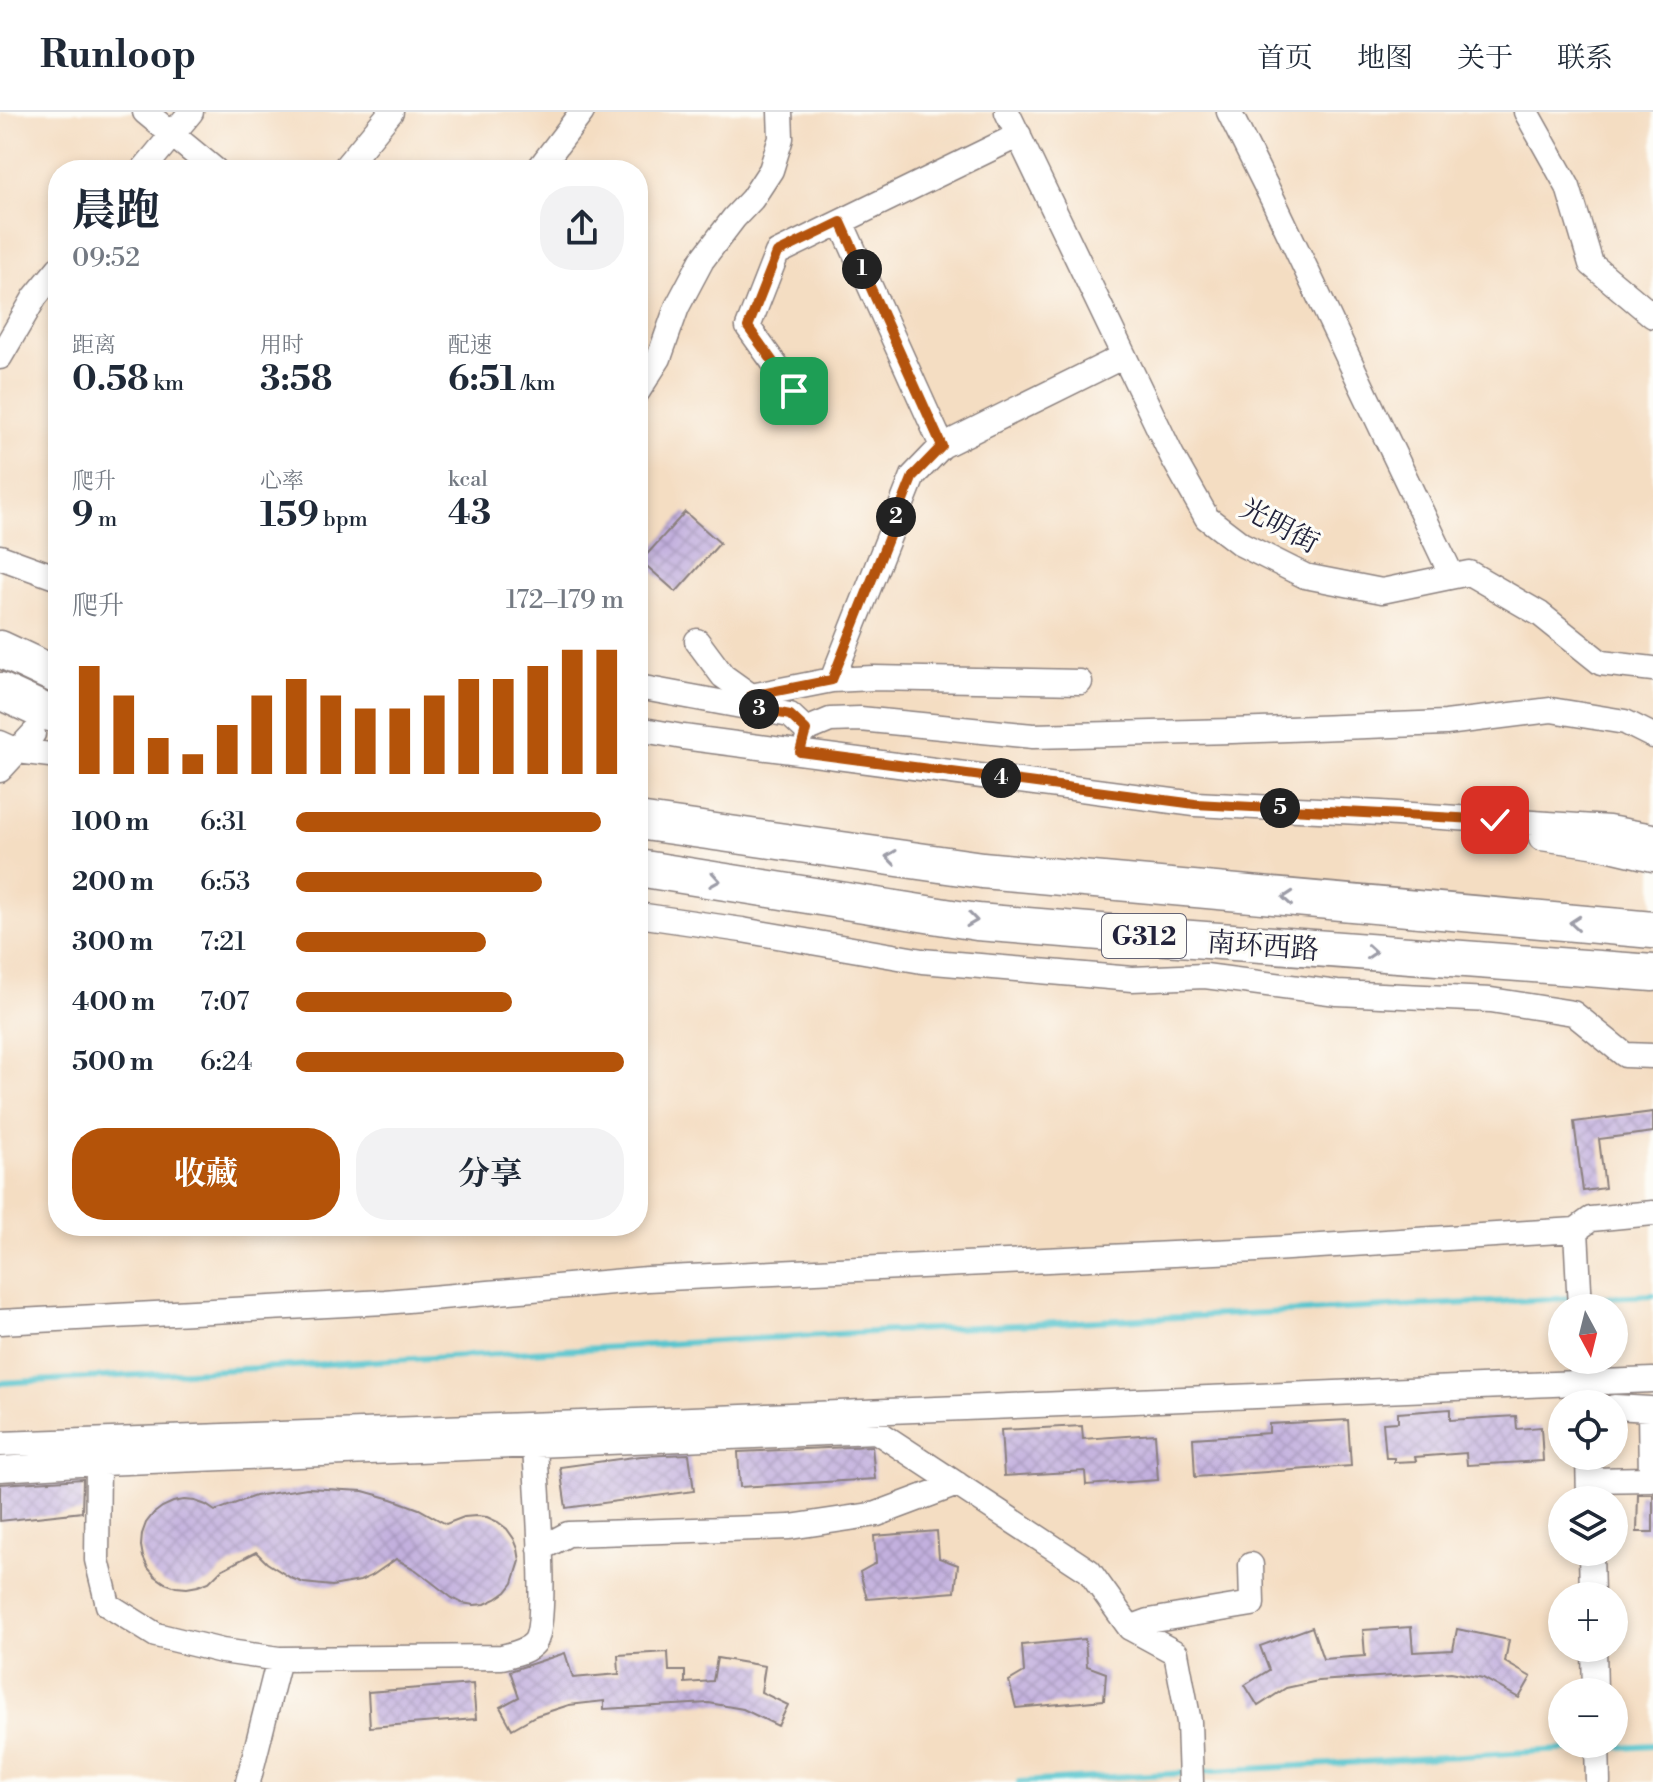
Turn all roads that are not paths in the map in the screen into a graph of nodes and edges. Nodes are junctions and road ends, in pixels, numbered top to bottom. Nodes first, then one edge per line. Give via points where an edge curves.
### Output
1 (145, 112) edge
2 (191, 112) edge
3 (391, 112) edge
4 (582, 112) edge
5 (780, 112) edge
6 (1007, 112) edge
7 (1229, 112) edge
8 (1526, 112) edge
9 (173, 135) junction
10 (1019, 135) junction
11 (152, 160) edge
12 (203, 160) edge
13 (351, 160) edge
14 (546, 160) edge
15 (841, 222) junction
16 (48, 281) edge
17 (1653, 316) edge
18 (1124, 356) junction
19 (0, 357) edge
20 (648, 375) edge
21 (794, 391) dead end
22 (942, 446) junction
23 (0, 557) edge
24 (48, 574) edge
25 (1452, 576) junction
26 (697, 641) dead end
27 (0, 649) edge
28 (1653, 669) edge
29 (48, 671) edge
30 (832, 680) junction
31 (1080, 682) dead end
32 (648, 688) edge
33 (0, 691) edge
34 (750, 702) junction
35 (648, 731) edge
36 (27, 736) edge
37 (1653, 736) edge
38 (803, 741) junction
39 (48, 750) edge
40 (0, 770) edge
41 (1381, 813) junction
42 (648, 822) edge
43 (1653, 836) edge
44 (1653, 859) edge
45 (648, 870) edge
46 (648, 916) edge
47 (1653, 930) edge
48 (1653, 973) edge
49 (1653, 1056) edge
50 (1653, 1213) edge
51 (1577, 1239) junction
52 (1579, 1294) edge
53 (0, 1322) edge
54 (1585, 1377) edge
55 (1653, 1380) edge
56 (1628, 1408) edge
57 (0, 1444) edge
58 (535, 1445) junction
59 (98, 1463) junction
60 (0, 1469) edge
61 (1589, 1479) edge
62 (957, 1484) junction
63 (540, 1549) junction
64 (1251, 1565) dead end
65 (1130, 1628) junction
66 (279, 1659) junction
67 (1597, 1758) edge
68 (250, 1777) edge
69 (1598, 1780) edge
70 (1191, 1782) edge

1 - 9 street
2 - 9 street
3 - 13 street
4 - 14 street
5 - 20 street via 781,138 771,170 702,260
6 - 10 street, 光明街
7 - 25 street
8 - 17 street via 1568,187 1591,264
9 - 11 street
9 - 12 street
10 - 15 street
10 - 18 street, 光明街
15 - 21 street via 777,253 748,327
15 - 22 street
16 - 19 street
18 - 22 street
18 - 25 street, 光明街 via 1207,518 1241,544 1305,576 1382,591
22 - 30 street via 913,476
23 - 24 street
25 - 28 street, 光明街 via 1469,573 1540,614 1601,663
26 - 34 street
27 - 29 highway
30 - 31 street
30 - 34 street
32 - 34 street
33 - 36 highway via 43,711
34 - 38 street via 790,715
35 - 38 street
36 - 39 street
36 - 40 street
37 - 38 street via 1625,722 1551,710 1446,723 1033,736 830,720
38 - 41 street via 1195,804
41 - 43 street via 1609,828
41 - 44 street
47 -> 42 highway, 南环西路 / G312 via 982,870
45 -> 48 highway, 南环西路 / G312 via 977,922
46 - 49 street via 922,961 1132,979 1205,976 1337,993 1491,1000 1573,1013 1625,1055
50 - 51 street via 1591,1219
51 - 52 street
51 - 53 street via 647,1279 385,1302
54 - 55 street
54 - 57 street via 691,1419
56 - 61 street via 1650,1409 1651,1479
58 - 59 street
58 - 62 street via 876,1431
58 - 63 street
59 - 60 street
59 - 66 street via 97,1560 108,1605 156,1635
62 - 63 street via 877,1514 790,1527 568,1534
62 - 65 street via 1089,1571
63 - 66 street via 540,1628 534,1643 521,1652 502,1657
64 - 65 street via 1252,1604
65 - 70 street via 1176,1653 1189,1722
66 - 68 street
67 - 69 street

